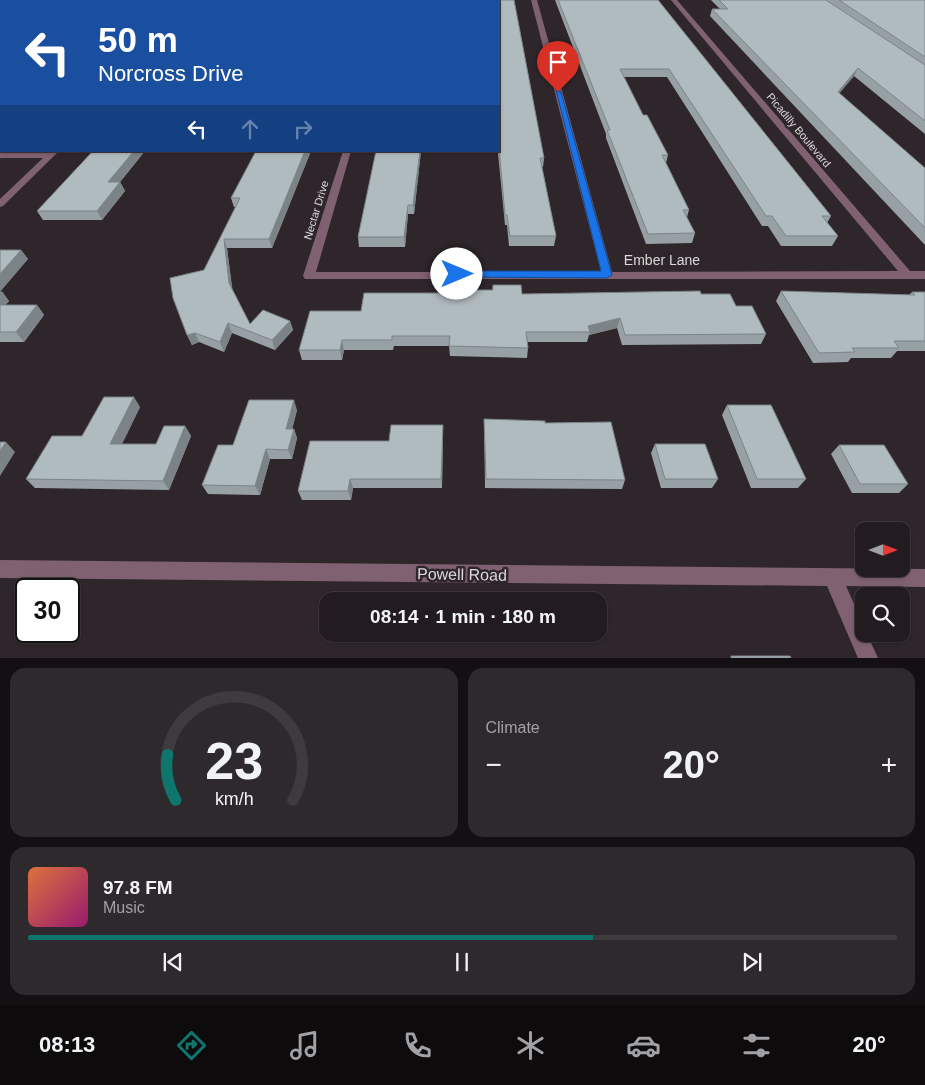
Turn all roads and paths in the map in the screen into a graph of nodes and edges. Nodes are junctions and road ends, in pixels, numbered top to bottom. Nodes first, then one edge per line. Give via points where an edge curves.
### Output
1 (534, 0) edge
2 (674, 0) edge
3 (347, 152) edge
4 (53, 153) edge
5 (0, 156) edge
6 (0, 204) edge
7 (607, 275) junction
8 (907, 275) junction
9 (925, 275) edge
10 (310, 276) joint
11 (0, 568) edge
12 (834, 578) junction
13 (925, 578) edge
14 (868, 658) edge

1 - 7 street
2 - 8 street, Picadilly Boulevard
3 - 10 street, Nectar Drive
4 - 5 street
4 - 6 street
7 - 8 street, Ember Lane
7 - 10 street, Ember Lane
8 - 9 street, Ember Lane
11 - 12 street, Powell Road
12 - 13 street, Powell Road
12 - 14 street

